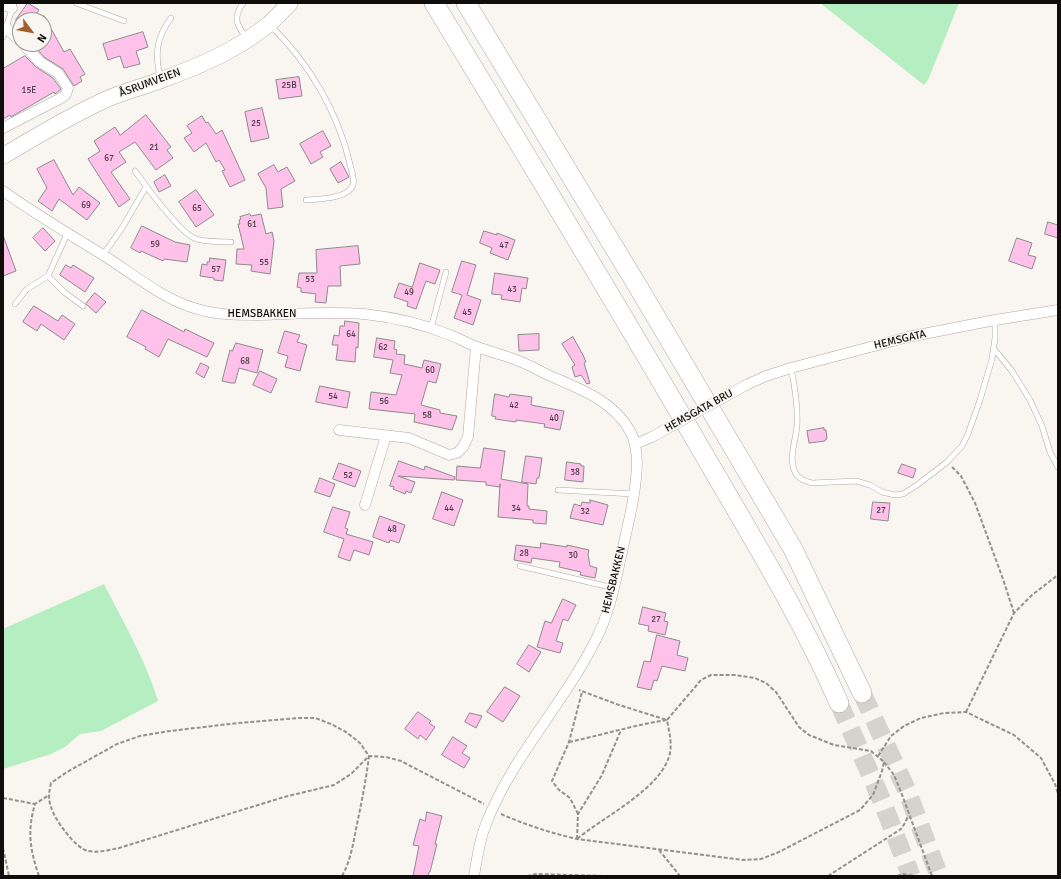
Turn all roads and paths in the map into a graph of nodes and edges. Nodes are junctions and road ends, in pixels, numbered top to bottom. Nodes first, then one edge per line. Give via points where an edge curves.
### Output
1 (76, 3) edge
2 (243, 3) edge
3 (290, 3) edge
4 (434, 3) edge
5 (466, 3) edge
6 (10, 5) edge
7 (171, 18) dead end
8 (124, 21) dead end
9 (269, 24) junction
10 (4, 33) edge
11 (248, 39) junction
12 (31, 52) edge
13 (160, 80) junction
14 (3, 128) edge
15 (3, 156) edge
16 (135, 171) dead end
17 (146, 187) junction
18 (3, 192) edge
19 (306, 200) dead end
20 (67, 234) junction
21 (230, 242) dead end
22 (102, 255) junction
23 (446, 272) dead end
24 (48, 276) junction
25 (14, 304) dead end
26 (83, 306) dead end
27 (1058, 310) edge
28 (995, 320) junction
29 (432, 328) junction
30 (476, 347) junction
31 (994, 349) junction
32 (791, 368) junction
33 (746, 385) joint
34 (339, 430) dead end
35 (386, 436) junction
36 (635, 444) junction
37 (947, 462) junction
38 (1058, 467) edge
39 (558, 490) dead end
40 (634, 494) junction
41 (365, 505) dead end
42 (520, 566) dead end
43 (1058, 575) edge
44 (614, 588) junction
45 (1014, 613) junction
46 (568, 685) junction
47 (582, 692) junction
48 (862, 693) tunnel mouth
49 (839, 703) tunnel mouth
50 (966, 712) junction
51 (667, 720) junction
52 (621, 730) junction
53 (569, 742) junction
54 (369, 756) junction
55 (878, 756) junction
56 (884, 762) junction
57 (1058, 794) edge
58 (49, 795) junction
59 (3, 798) edge
60 (34, 804) junction
61 (488, 807) dead end
62 (498, 812) dead end
63 (578, 814) junction
64 (908, 815) junction
65 (577, 839) junction
66 (3, 848) edge
67 (658, 849) junction
68 (9, 876) edge
69 (39, 876) edge
70 (342, 876) edge
71 (474, 876) edge
72 (526, 876) edge
73 (606, 876) edge
74 (680, 876) edge
75 (828, 876) edge
76 (896, 876) edge
77 (914, 876) edge
78 (932, 876) edge

1 - 8 lane
2 - 11 lane via 237,21
3 - 9 main road, ÅSRUMVEIEN
4 - 49 highway via 603,283 764,558 810,641
5 - 48 highway via 794,549
6 - 10 lane
7 - 13 lane via 158,40 156,54
9 - 11 main road, ÅSRUMVEIEN
9 - 19 lane via 316,81 330,107 353,178 353,185 349,191 341,195
11 - 13 main road, ÅSRUMVEIEN via 214,59
12 - 14 street via 40,62 58,73 68,88 66,94
13 - 15 main road, ÅSRUMVEIEN via 106,99
16 - 17 lane
17 - 21 lane via 191,237
17 - 22 lane via 122,228
18 - 20 street, HEMSBAKKEN
20 - 22 street, HEMSBAKKEN
20 - 24 lane
22 - 29 street, HEMSBAKKEN via 175,301 210,312 228,315 337,312 366,314 390,317
23 - 29 lane
24 - 25 lane via 27,289
24 - 26 lane
27 - 28 street, HEMSGATA
28 - 31 lane
28 - 32 street, HEMSGATA via 908,337
29 - 30 street, HEMSBAKKEN
30 - 35 street via 468,437 463,447 449,455 409,438
30 - 36 street, HEMSBAKKEN via 513,358 598,398 621,418 630,430
31 - 37 lane via 968,434 962,446
31 - 38 lane via 1012,371 1030,400
32 - 33 street, HEMSGATA
32 - 37 lane via 797,413 792,460 794,471 805,481 856,481 882,492 903,494
33 - 36 street, HEMSGATA BRU, bridge
34 - 35 street
35 - 41 street
36 - 40 street, HEMSBAKKEN via 637,466
37 - 45 path via 961,476 975,503
39 - 40 lane
40 - 44 street, HEMSBAKKEN
42 - 44 lane
43 - 45 path
44 - 46 street, HEMSBAKKEN via 599,632
45 - 50 path
46 - 47 path
46 - 71 street, HEMSBAKKEN via 508,778 495,803 478,849
47 - 51 path
47 - 53 path
50 - 55 path via 944,713 922,718 904,726 891,736
50 - 57 path via 1014,736 1041,758
51 - 52 path via 638,724
51 - 55 path via 700,680 710,675 755,678 776,692 799,727 809,735 834,744 871,751
51 - 65 path via 671,738 670,754 653,782
52 - 53 path
52 - 63 path via 602,775
53 - 63 path via 552,780 558,790 570,798
54 - 58 path via 360,743 346,732 315,718 170,731 140,736 117,744 61,775 51,783
54 - 58 path via 351,774 334,785 284,797 119,848 98,851 87,851 76,845 67,835 51,809
54 - 61 path via 401,761
54 - 70 path via 354,839
55 - 56 path
56 - 64 path via 894,776
56 - 67 path via 873,795 860,810 779,852 760,859 743,860
58 - 60 path
59 - 60 path
60 - 69 path via 30,818 30,836
62 - 65 path via 551,833
63 - 65 path
64 - 75 path via 901,829
64 - 78 path
65 - 67 path
66 - 68 path
67 - 74 path
72 - 73 path
76 - 77 path

